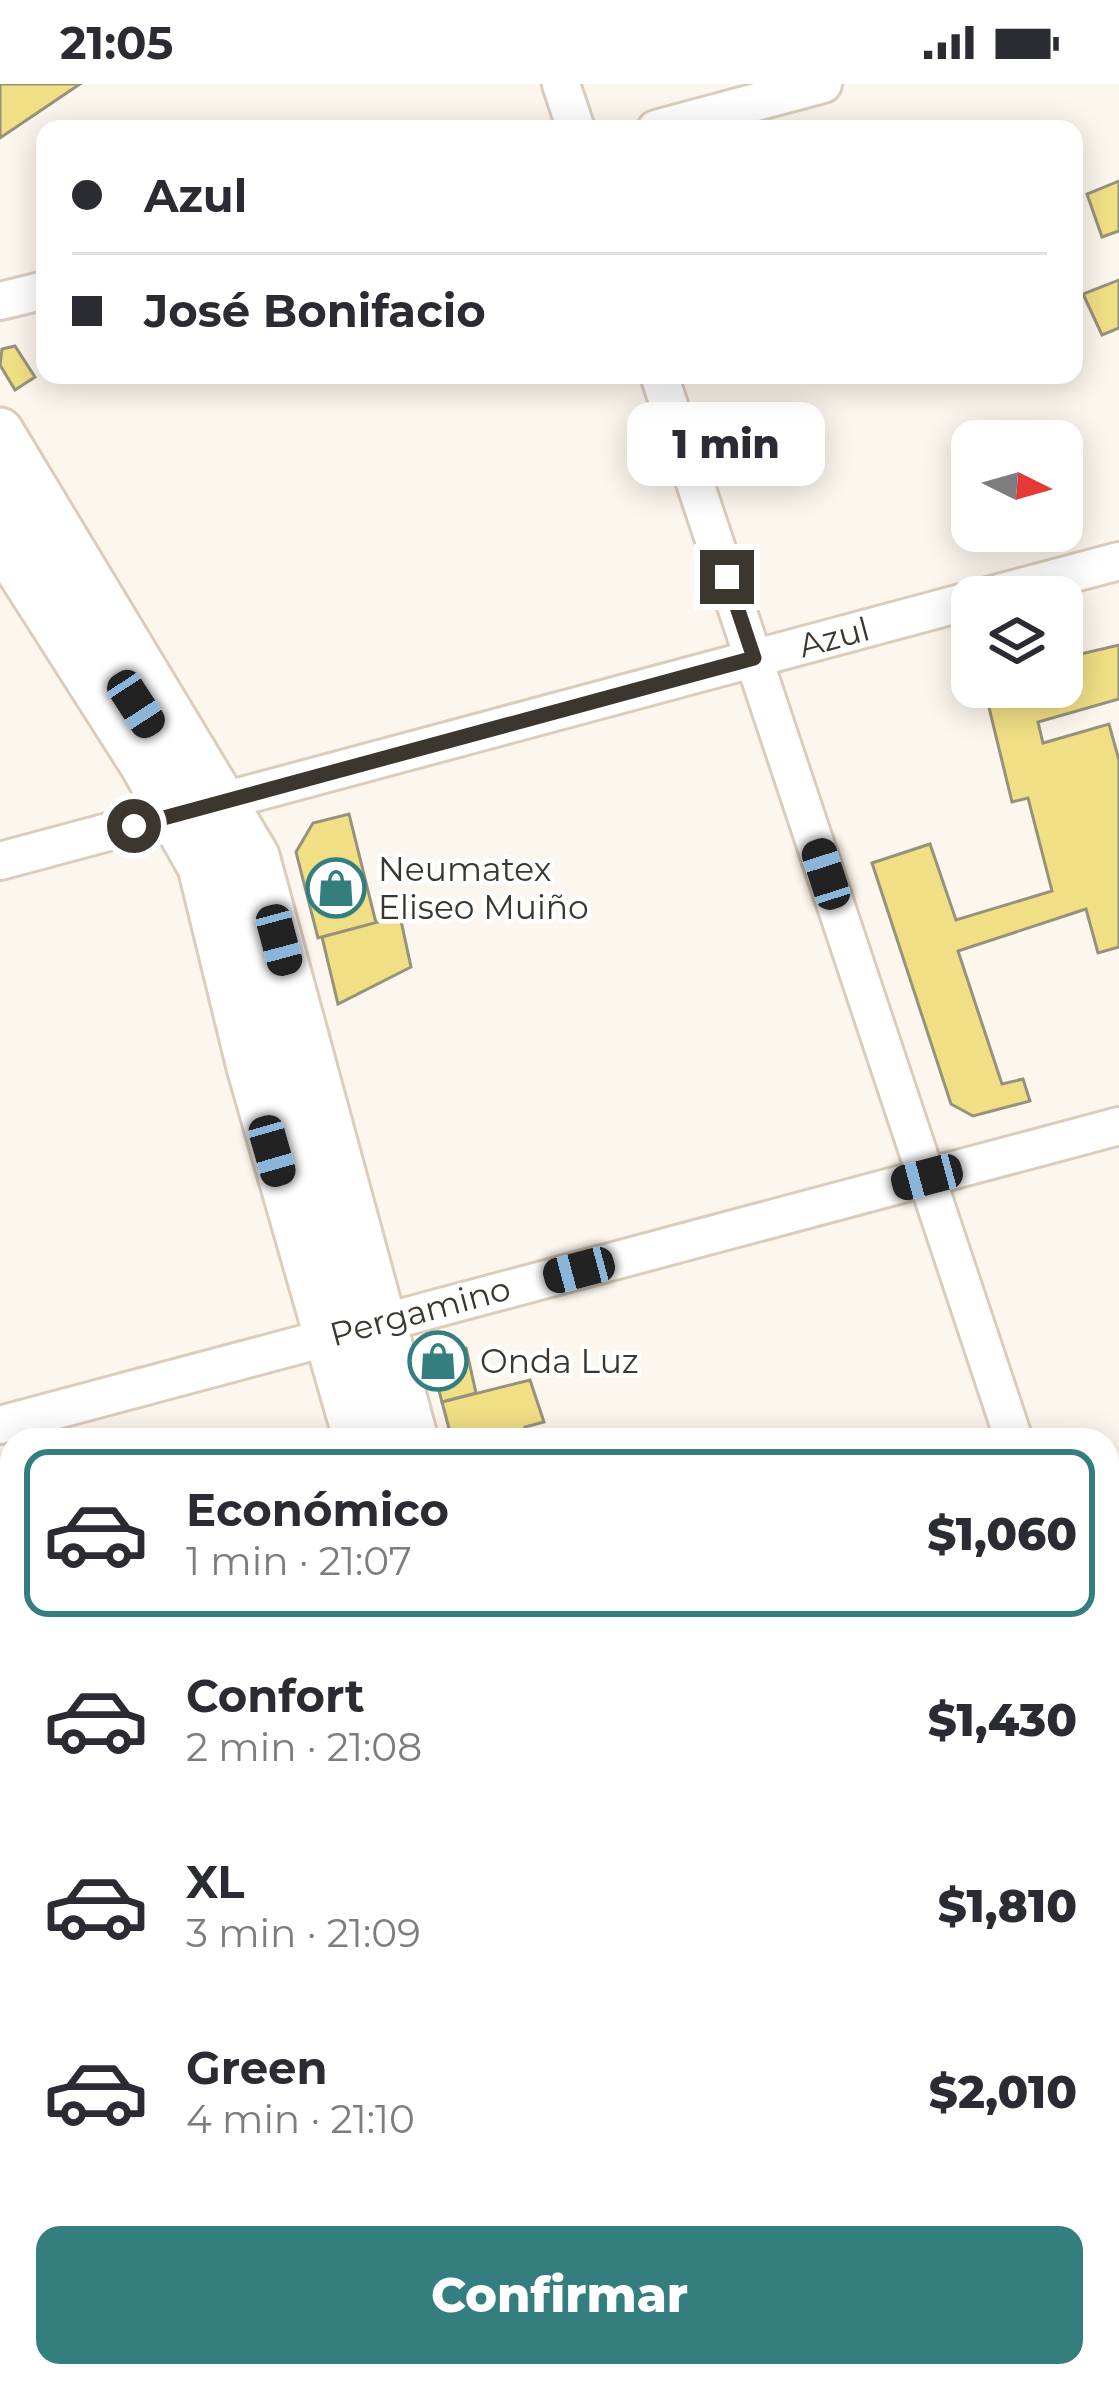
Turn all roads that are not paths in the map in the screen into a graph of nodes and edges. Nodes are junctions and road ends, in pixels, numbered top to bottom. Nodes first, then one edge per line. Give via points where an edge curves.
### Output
1 (560, 84) edge
2 (823, 84) edge
3 (573, 120) edge
4 (689, 120) edge
5 (36, 292) edge
6 (0, 301) edge
7 (662, 384) edge
8 (0, 430) edge
9 (0, 491) edge
10 (0, 540) edge
11 (1119, 561) edge
12 (1063, 576) edge
13 (951, 606) edge
14 (754, 658) junction
15 (200, 809) junction
16 (0, 861) edge
17 (1119, 1126) edge
18 (927, 1177) junction
19 (355, 1328) junction
20 (0, 1425) edge
21 (357, 1428) edge
22 (384, 1428) edge
23 (409, 1428) edge
24 (1010, 1428) edge

1 - 3 street
2 - 4 street
5 - 6 street
7 - 14 street
8 - 15 main road
9 - 15 street
10 - 15 main road
11 - 12 street
13 - 14 street, Azul
14 - 15 street, Azul
14 - 18 street
15 - 16 street, Azul
15 - 19 main road via 201,867 250,1067
15 - 19 main road via 256,856
17 - 18 street, Pergamino
18 - 19 street, Pergamino
18 - 24 street
19 - 20 street, Pergamino
19 - 21 main road
19 - 22 street
19 - 23 main road

